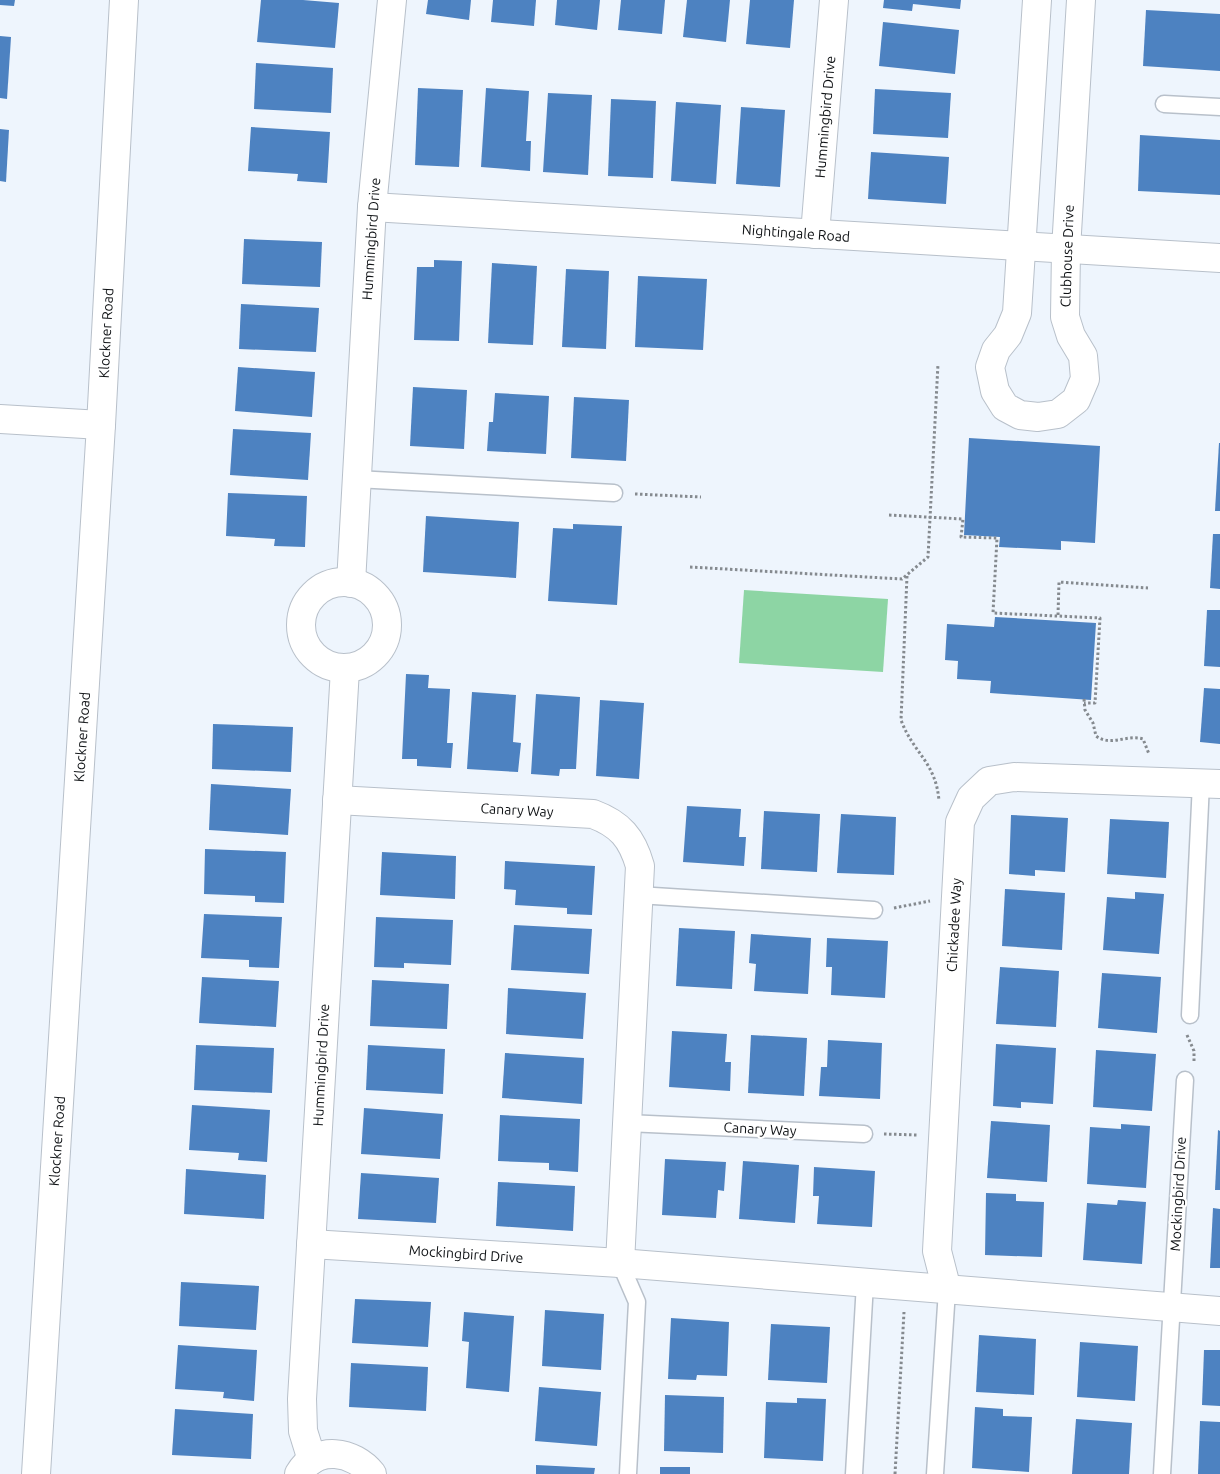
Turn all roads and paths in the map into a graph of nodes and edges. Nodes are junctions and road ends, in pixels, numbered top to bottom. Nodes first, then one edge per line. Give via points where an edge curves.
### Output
1 (124, 0) edge
2 (392, 0) edge
3 (834, 0) edge
4 (1037, 0) edge
5 (1081, 0) edge
6 (1164, 104) dead end
7 (1220, 108) edge
8 (372, 207) junction
9 (815, 234) junction
10 (1022, 247) junction
11 (1066, 249) junction
12 (1220, 258) edge
13 (938, 364) dead end
14 (0, 419) edge
15 (101, 425) junction
16 (356, 479) junction
17 (614, 493) joint
18 (701, 497) dead end
19 (888, 515) dead end
20 (930, 518) junction
21 (690, 567) dead end
22 (908, 576) junction
23 (351, 583) junction
24 (1148, 588) dead end
25 (1058, 615) junction
26 (345, 669) junction
27 (1149, 781) junction
28 (1210, 783) edge
29 (337, 800) junction
30 (940, 805) dead end
31 (638, 895) junction
32 (935, 899) dead end
33 (874, 910) joint
34 (1190, 1015) joint
35 (1185, 1080) joint
36 (627, 1123) junction
37 (864, 1134) joint
38 (922, 1135) dead end
39 (311, 1244) junction
40 (620, 1263) junction
41 (865, 1283) junction
42 (906, 1286) junction
43 (947, 1290) junction
44 (1172, 1308) junction
45 (1220, 1311) edge
46 (306, 1467) edge
47 (36, 1474) edge
48 (372, 1474) edge
49 (628, 1474) edge
50 (854, 1474) edge
51 (895, 1474) edge
52 (935, 1474) edge
53 (1162, 1474) edge

1 - 15 street, Klockner Road
2 - 8 street, Hummingbird Drive
3 - 9 street, Hummingbird Drive
4 - 10 street, Clubhouse Drive
5 - 11 street, Clubhouse Drive
6 - 7 lane
8 - 9 street, Nightingale Road
8 - 16 street, Hummingbird Drive
9 - 10 street, Nightingale Road
10 - 11 street, Nightingale Road
10 - 11 street, Clubhouse Drive via 1017,313 990,367 995,391 1005,407 1020,415 1038,417 1058,414 1076,400 1085,379 1082,356 1065,317
11 - 12 street, Nightingale Road
13 - 20 path
14 - 15 street
15 - 47 street, Klockner Road
16 - 17 lane
16 - 23 street, Hummingbird Drive
17 - 18 path
19 - 20 path
20 - 22 path via 928,557
20 - 25 path via 962,519 961,536 997,538 993,613
21 - 22 path via 902,579
22 - 30 path via 901,720 935,775
23 - 26 street via 376,596 383,608 387,628 381,649 372,659
23 - 26 street via 336,583 323,588 312,597 301,623 303,637 318,660
24 - 25 path via 1059,582
25 - 27 path via 1100,618 1095,704 1084,701 1085,710 1093,722 1096,736 1102,740 1134,736 1143,739 1150,756
26 - 29 street, Hummingbird Drive
27 - 28 street, Chickadee Way
27 - 43 street, Chickadee Way via 1014,777 989,781 971,798 960,822 937,1251
28 - 34 lane, Chickadee Way
29 - 31 street, Canary Way via 593,814 610,820 625,832 635,849 640,866
29 - 39 street, Hummingbird Drive
31 - 33 lane
31 - 36 street, Canary Way
32 - 33 path
34 - 35 path via 1186,1027 1194,1051 1194,1064
35 - 44 lane, Mockingbird Drive
36 - 37 lane, Canary Way
36 - 40 street, Canary Way
37 - 38 path
39 - 40 street, Mockingbird Drive
39 - 46 street, Hummingbird Drive via 302,1399
40 - 41 street, Mockingbird Drive
40 - 49 lane via 637,1302
41 - 42 street, Mockingbird Drive
41 - 50 lane
42 - 43 street, Mockingbird Drive
42 - 51 path
43 - 44 street, Mockingbird Drive
43 - 52 lane
44 - 45 street, Mockingbird Drive
44 - 53 lane, Mockingbird Drive
46 - 48 street, Hummingbird Drive via 326,1454 340,1453 353,1457

